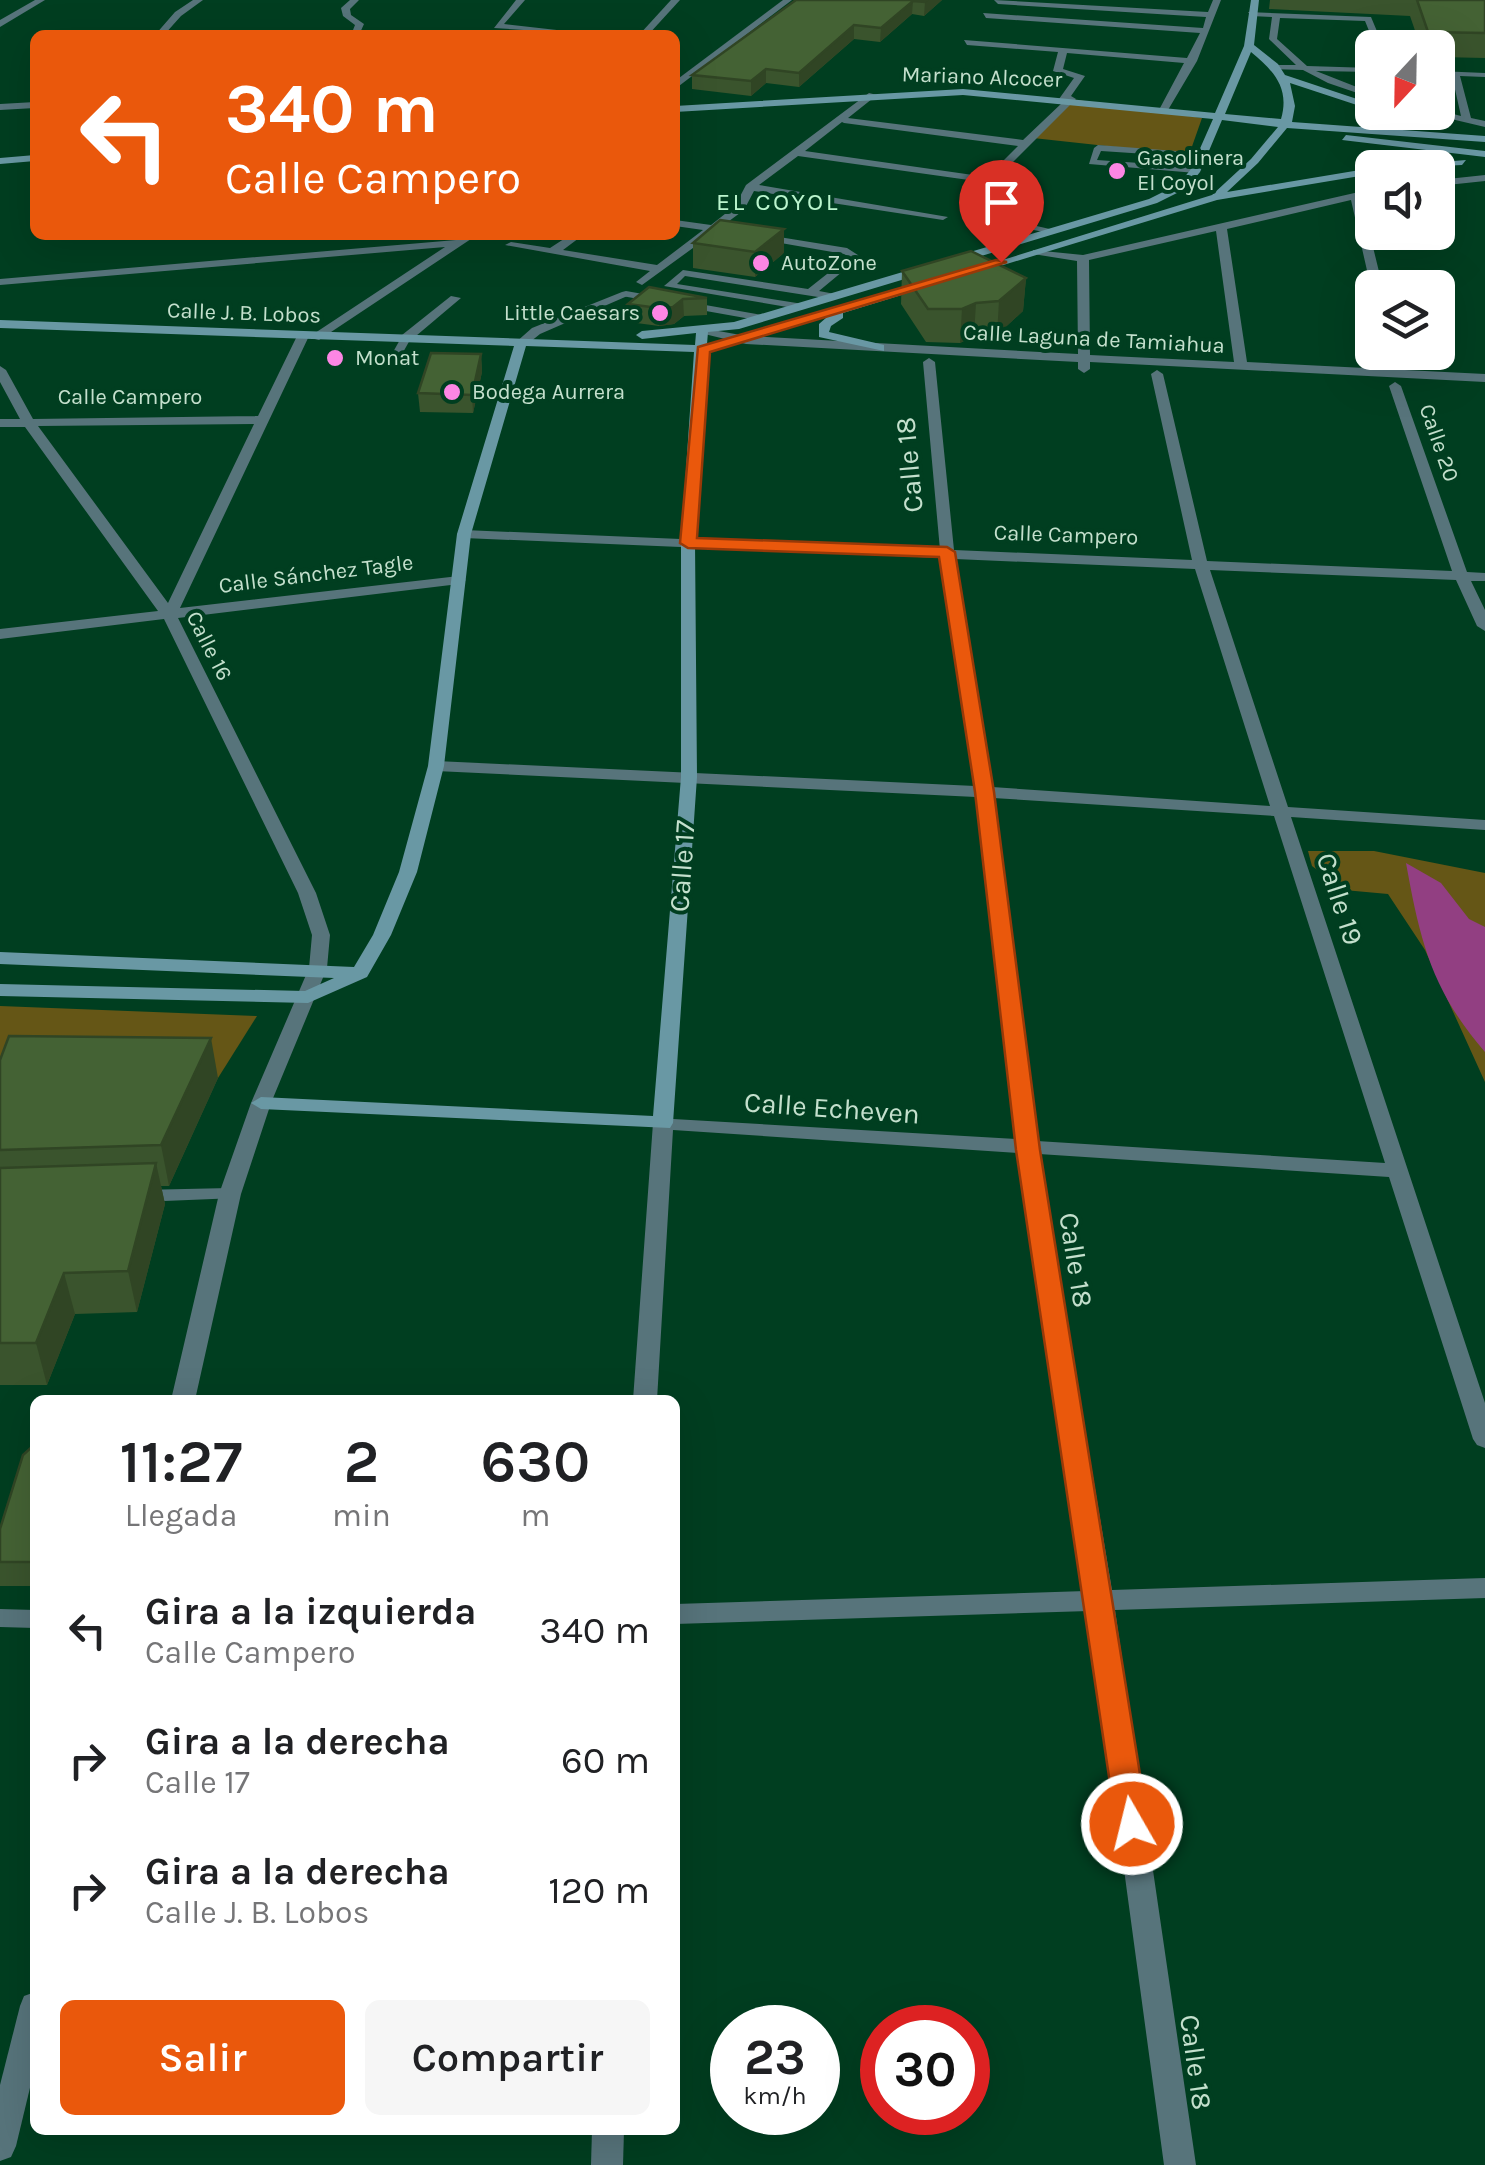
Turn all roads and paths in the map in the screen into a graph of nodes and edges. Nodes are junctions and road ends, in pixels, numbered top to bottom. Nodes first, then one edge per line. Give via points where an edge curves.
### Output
1 (42, 0) edge
2 (198, 0) edge
3 (355, 0) edge
4 (521, 0) edge
5 (676, 0) edge
6 (778, 0) edge
7 (788, 0) edge
8 (998, 0) edge
9 (1173, 0) edge
10 (1255, 0) edge
11 (1214, 7) edge
12 (1250, 14) junction
13 (986, 15) junction
14 (1276, 15) junction
15 (0, 24) edge
16 (165, 30) edge
17 (357, 30) edge
18 (526, 30) edge
19 (648, 30) edge
20 (1373, 30) edge
21 (1206, 32) junction
22 (1248, 46) junction
23 (1063, 50) junction
24 (1192, 60) junction
25 (1273, 66) junction
26 (1308, 68) junction
27 (1355, 69) edge
28 (1455, 73) edge
29 (1485, 75) edge
30 (1285, 78) junction
31 (680, 82) edge
32 (1333, 82) junction
33 (1230, 83) junction
34 (1355, 83) edge
35 (1312, 87) junction
36 (1355, 90) edge
37 (1455, 92) edge
38 (0, 93) edge
39 (30, 94) edge
40 (872, 95) junction
41 (1240, 96) dead end
42 (1068, 99) junction
43 (1355, 101) edge
44 (30, 105) edge
45 (1254, 106) dead end
46 (0, 107) edge
47 (680, 108) edge
48 (1165, 108) junction
49 (1217, 113) junction
50 (1455, 118) edge
51 (844, 120) junction
52 (1467, 121) junction
53 (1288, 123) junction
54 (1485, 124) edge
55 (1455, 129) edge
56 (1212, 131) junction
57 (1485, 137) edge
58 (1027, 144) junction
59 (800, 153) junction
60 (1189, 155) dead end
61 (1485, 157) edge
62 (30, 158) edge
63 (0, 161) edge
64 (1455, 161) edge
65 (1196, 170) junction
66 (1355, 174) edge
67 (1485, 178) edge
68 (989, 180) junction
69 (1455, 181) edge
70 (750, 187) junction
71 (1354, 194) joint
72 (1215, 197) junction
73 (943, 217) dead end
74 (680, 224) edge
75 (713, 228) junction
76 (1221, 228) junction
77 (732, 232) edge
78 (1050, 232) junction
79 (751, 235) edge
80 (348, 240) edge
81 (462, 240) edge
82 (570, 240) edge
83 (457, 243) junction
84 (510, 245) dead end
85 (354, 250) junction
86 (552, 252) junction
87 (1037, 252) junction
88 (855, 257) joint
89 (1083, 258) junction
90 (660, 269) junction
91 (1373, 270) edge
92 (964, 274) edge
93 (946, 279) edge
94 (0, 282) edge
95 (642, 282) dead end
96 (810, 293) junction
97 (626, 294) joint
98 (831, 296) junction
99 (455, 298) dead end
100 (799, 306) junction
101 (855, 307) junction
102 (762, 318) junction
103 (0, 324) edge
104 (536, 330) junction
105 (303, 336) junction
106 (319, 336) junction
107 (406, 338) junction
108 (486, 340) junction
109 (746, 340) junction
110 (702, 341) junction
111 (521, 343) junction
112 (880, 348) junction
113 (397, 354) dead end
114 (929, 362) junction
115 (1084, 364) junction
116 (1241, 366) junction
117 (0, 370) edge
118 (1396, 370) edge
119 (1156, 374) junction
120 (1485, 378) edge
121 (1397, 380) junction
122 (1485, 391) edge
123 (28, 420) junction
124 (260, 420) junction
125 (0, 422) edge
126 (464, 534) junction
127 (688, 543) junction
128 (947, 552) junction
129 (1200, 563) junction
130 (1461, 576) junction
131 (1485, 577) edge
132 (460, 580) junction
133 (169, 615) junction
134 (1485, 626) edge
135 (0, 634) edge
136 (436, 766) junction
137 (689, 777) junction
138 (984, 792) junction
139 (1281, 810) junction
140 (1485, 825) edge
141 (0, 958) edge
142 (318, 968) junction
143 (360, 973) junction
144 (0, 990) edge
145 (308, 996) junction
146 (260, 1102) junction
147 (662, 1123) junction
148 (1028, 1150) junction
149 (1400, 1171) junction
150 (230, 1194) junction
151 (115, 1197) edge
152 (183, 1395) edge
153 (646, 1395) edge
154 (1485, 1438) edge
155 (1485, 1588) edge
156 (1100, 1598) junction
157 (680, 1614) edge
158 (0, 1618) edge
159 (30, 1619) edge
160 (30, 2025) edge
161 (608, 2135) edge
162 (1, 2136) edge
163 (607, 2165) edge
164 (1180, 2165) edge

1 - 15 street
2 - 16 street
3 - 17 street via 345,8 360,24
4 - 18 street via 497,26
5 - 19 street
6 - 7 street
7 - 31 street
8 - 11 street
8 - 13 street
9 - 11 street
10 - 12 main road
11 - 21 street
12 - 14 lane
12 - 22 main road
13 - 21 street
13 - 23 street via 967,42
14 - 20 lane via 1368,19
14 - 26 lane via 1274,39
21 - 24 street
22 - 25 main road
22 - 33 main road
23 - 24 street
23 - 42 street via 1058,71 1080,76
24 - 48 street
25 - 26 lane
25 - 30 main road
26 - 27 lane
26 - 32 lane
28 - 29 lane
30 - 35 main road
30 - 53 main road
32 - 34 lane
32 - 35 lane
32 - 36 lane
33 - 41 main road
33 - 49 main road
35 - 43 main road
37 - 52 lane
38 - 39 street
40 - 42 main road, Mariano Alcocer
40 - 47 main road, Mariano Alcocer
40 - 51 street
42 - 48 main road, Mariano Alcocer
42 - 58 street
44 - 46 street
45 - 53 main road
48 - 49 main road, Mariano Alcocer
49 - 53 main road, Mariano Alcocer
49 - 56 main road
50 - 52 lane
51 - 58 street
51 - 59 street
52 - 54 lane
53 - 56 main road
53 - 57 main road
53 - 61 main road via 1364,142
53 - 72 main road
55 - 57 main road
56 - 65 main road
58 - 68 street
59 - 68 street
59 - 70 street
60 - 65 lane via 1098,148 1092,162
61 - 64 main road
62 - 63 main road
65 - 78 main road, Calle J. B. Lobos via 1183,186 1153,201
66 - 72 main road
67 - 69 street
68 - 78 street via 984,191 1000,201 987,218
70 - 73 street
70 - 75 street via 740,208
71 - 76 street
71 - 91 street
72 - 87 main road
74 - 75 street
75 - 77 street
75 - 90 street
76 - 89 street
76 - 116 street
78 - 98 main road, Calle J. B. Lobos
79 - 88 street
80 - 85 street
81 - 83 street
82 - 86 street
83 - 85 street, Calle J. B. Lobos
83 - 106 street
84 - 86 street
85 - 94 street, Calle J. B. Lobos
86 - 90 street
87 - 89 street
87 - 92 main road
88 - 96 lane
89 - 115 street
90 - 95 street
93 - 101 main road
96 - 98 lane
96 - 100 lane via 684,273 669,286
97 - 102 lane
97 - 104 street
98 - 100 main road, Calle J. B. Lobos
99 - 107 street
100 - 102 main road, Calle J. B. Lobos
101 - 109 main road
101 - 112 main road via 825,324 823,334
102 - 110 main road, Calle J. B. Lobos
103 - 105 main road, Calle J. B. Lobos
104 - 108 main road, Calle J. B. Lobos
104 - 110 main road, Calle J. B. Lobos
104 - 111 street
105 - 106 main road, Calle J. B. Lobos
105 - 124 street
106 - 107 main road, Calle J. B. Lobos
107 - 108 main road, Calle J. B. Lobos
107 - 113 lane
108 - 111 main road, Calle J. B. Lobos
109 - 110 street, Calle Laguna de Tamiahua
109 - 112 street, Calle Laguna de Tamiahua
110 - 111 main road, Calle J. B. Lobos
110 - 114 street, Calle Laguna de Tamiahua
110 - 127 main road, Calle 17
111 - 126 main road
112 - 115 street, Calle Laguna de Tamiahua
114 - 115 street, Calle Laguna de Tamiahua
114 - 128 street, Calle 18
115 - 116 street, Calle Laguna de Tamiahua
115 - 119 street, Calle Laguna de Tamiahua
116 - 121 street, Calle Laguna de Tamiahua
117 - 123 street, Calle 16
118 - 121 street, Calle 20
119 - 121 street, Calle Laguna de Tamiahua
119 - 129 street, Calle 19
120 - 121 street, Calle Laguna de Tamiahua
121 - 122 street, Calle Laguna de Tamiahua
121 - 130 street, Calle 20
123 - 124 street, Calle Campero
123 - 125 street, Calle Campero
123 - 133 street, Calle 16
124 - 133 street
126 - 127 street, Calle Campero
126 - 132 main road
127 - 128 street, Calle Campero
127 - 137 main road, Calle 17
128 - 129 street, Calle Campero
128 - 138 street, Calle 18
129 - 130 street, Calle Campero
129 - 139 street, Calle 19
130 - 131 street, Calle Campero
130 - 134 street, Calle 20
132 - 133 street, Calle Sánchez Tagle
132 - 136 main road
133 - 135 street, Calle Sánchez Tagle
133 - 142 street, Calle 16 via 307,893 321,935
136 - 137 street
136 - 143 main road via 408,872
137 - 138 street
137 - 147 main road, Calle 17
138 - 139 street
138 - 148 street, Calle 18
139 - 140 street
139 - 149 street, Calle 19
141 - 142 main road
142 - 143 main road
142 - 145 street
143 - 145 main road
144 - 145 main road
145 - 146 street
146 - 147 main road, Calle Echeven
146 - 150 street
147 - 148 street, Calle Echeven
147 - 153 street, Calle 17
148 - 149 street, Calle Echeven
148 - 156 street, Calle 18
149 - 154 street, Calle 19
150 - 151 lane
150 - 152 street
155 - 156 street
156 - 157 street
156 - 164 street, Calle 18
158 - 159 lane
160 - 162 street
161 - 163 street

